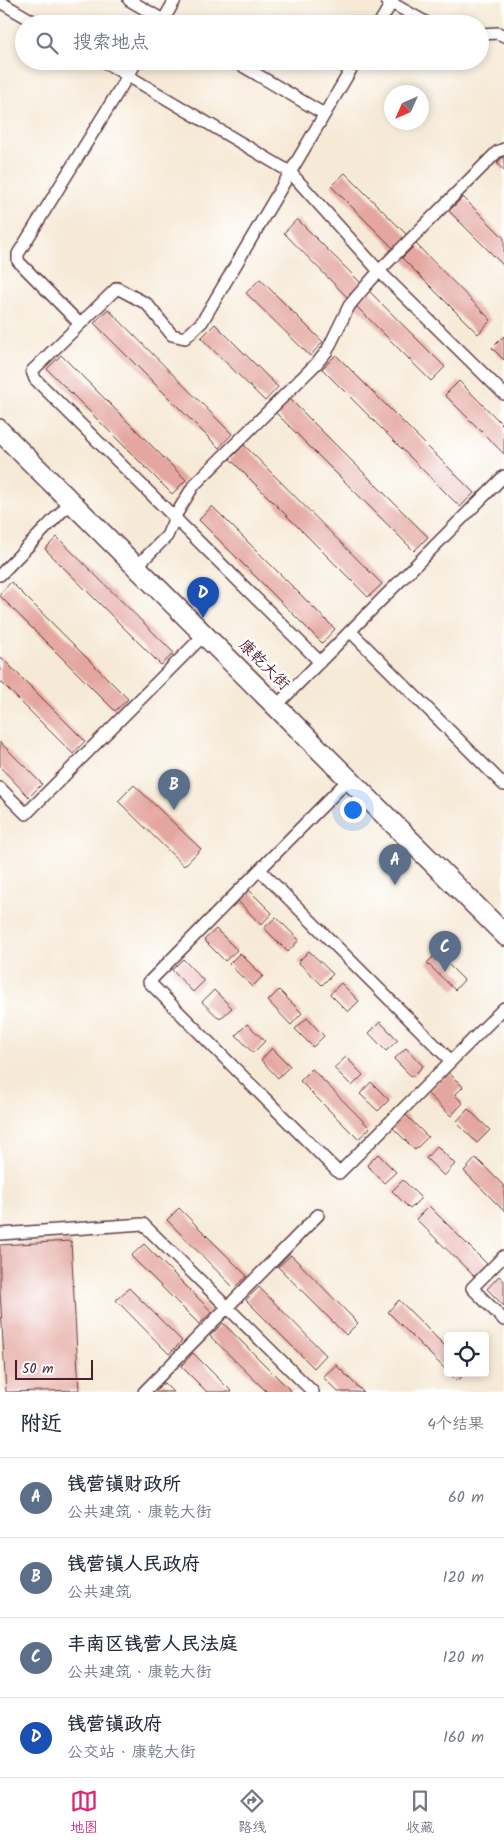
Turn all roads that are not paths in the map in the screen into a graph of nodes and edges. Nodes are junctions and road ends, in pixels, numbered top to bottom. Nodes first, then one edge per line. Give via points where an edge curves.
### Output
1 (129, 0) edge
2 (175, 0) edge
3 (390, 1) edge
4 (0, 2) edge
5 (22, 15) edge
6 (153, 15) edge
7 (168, 15) edge
8 (383, 15) edge
9 (414, 15) edge
10 (489, 34) edge
11 (504, 36) edge
12 (118, 70) edge
13 (132, 70) edge
14 (249, 70) edge
15 (351, 70) edge
16 (128, 76) junction
17 (324, 114) junction
18 (504, 149) edge
19 (290, 172) junction
20 (379, 271) junction
21 (80, 324) junction
22 (504, 394) edge
23 (0, 425) edge
24 (0, 437) edge
25 (504, 476) edge
26 (68, 505) junction
27 (174, 519) junction
28 (139, 564) junction
29 (0, 575) edge
30 (350, 631) junction
31 (201, 638) junction
32 (320, 662) junction
33 (279, 703) junction
34 (349, 779) junction
35 (504, 785) edge
36 (0, 788) edge
37 (260, 870) junction
38 (504, 927) edge
39 (504, 940) edge
40 (504, 1008) edge
41 (451, 1061) junction
42 (318, 1215) dead end
43 (0, 1234) edge
44 (504, 1256) edge
45 (227, 1307) junction
46 (504, 1320) edge
47 (144, 1392) edge
48 (313, 1392) edge

1 - 6 street
2 - 7 street
3 - 8 street
3 - 9 street
4 - 5 street
10 - 11 street
12 - 16 street
13 - 16 street
14 - 17 street
15 - 17 street
16 - 19 street
16 - 21 street via 18,254 18,261
17 - 19 street
18 - 20 street via 497,152
19 - 20 street
19 - 21 street via 202,322 185,338 172,334 147,304 117,288
20 - 22 street
20 - 27 street via 349,306 327,351 194,486
21 - 27 street via 32,371 35,379
23 - 28 street, 康乾大街
24 - 26 street, 康乾大街
25 - 30 street
26 - 29 street
26 - 31 street, 康乾大街
27 - 28 street via 167,536
27 - 32 street
28 - 33 street, 康乾大街
30 - 32 street
30 - 35 street
31 - 34 street, 康乾大街
31 - 36 street via 26,814
32 - 33 street
33 - 34 street, 康乾大街
34 - 37 street
34 - 38 street, 康乾大街
34 - 39 street, 康乾大街
37 - 41 street
37 - 41 street via 149,982 311,1145 339,1173
40 - 41 street
42 - 45 street
43 - 45 street via 143,1224
44 - 46 street via 472,1288
45 - 47 street
45 - 48 street

